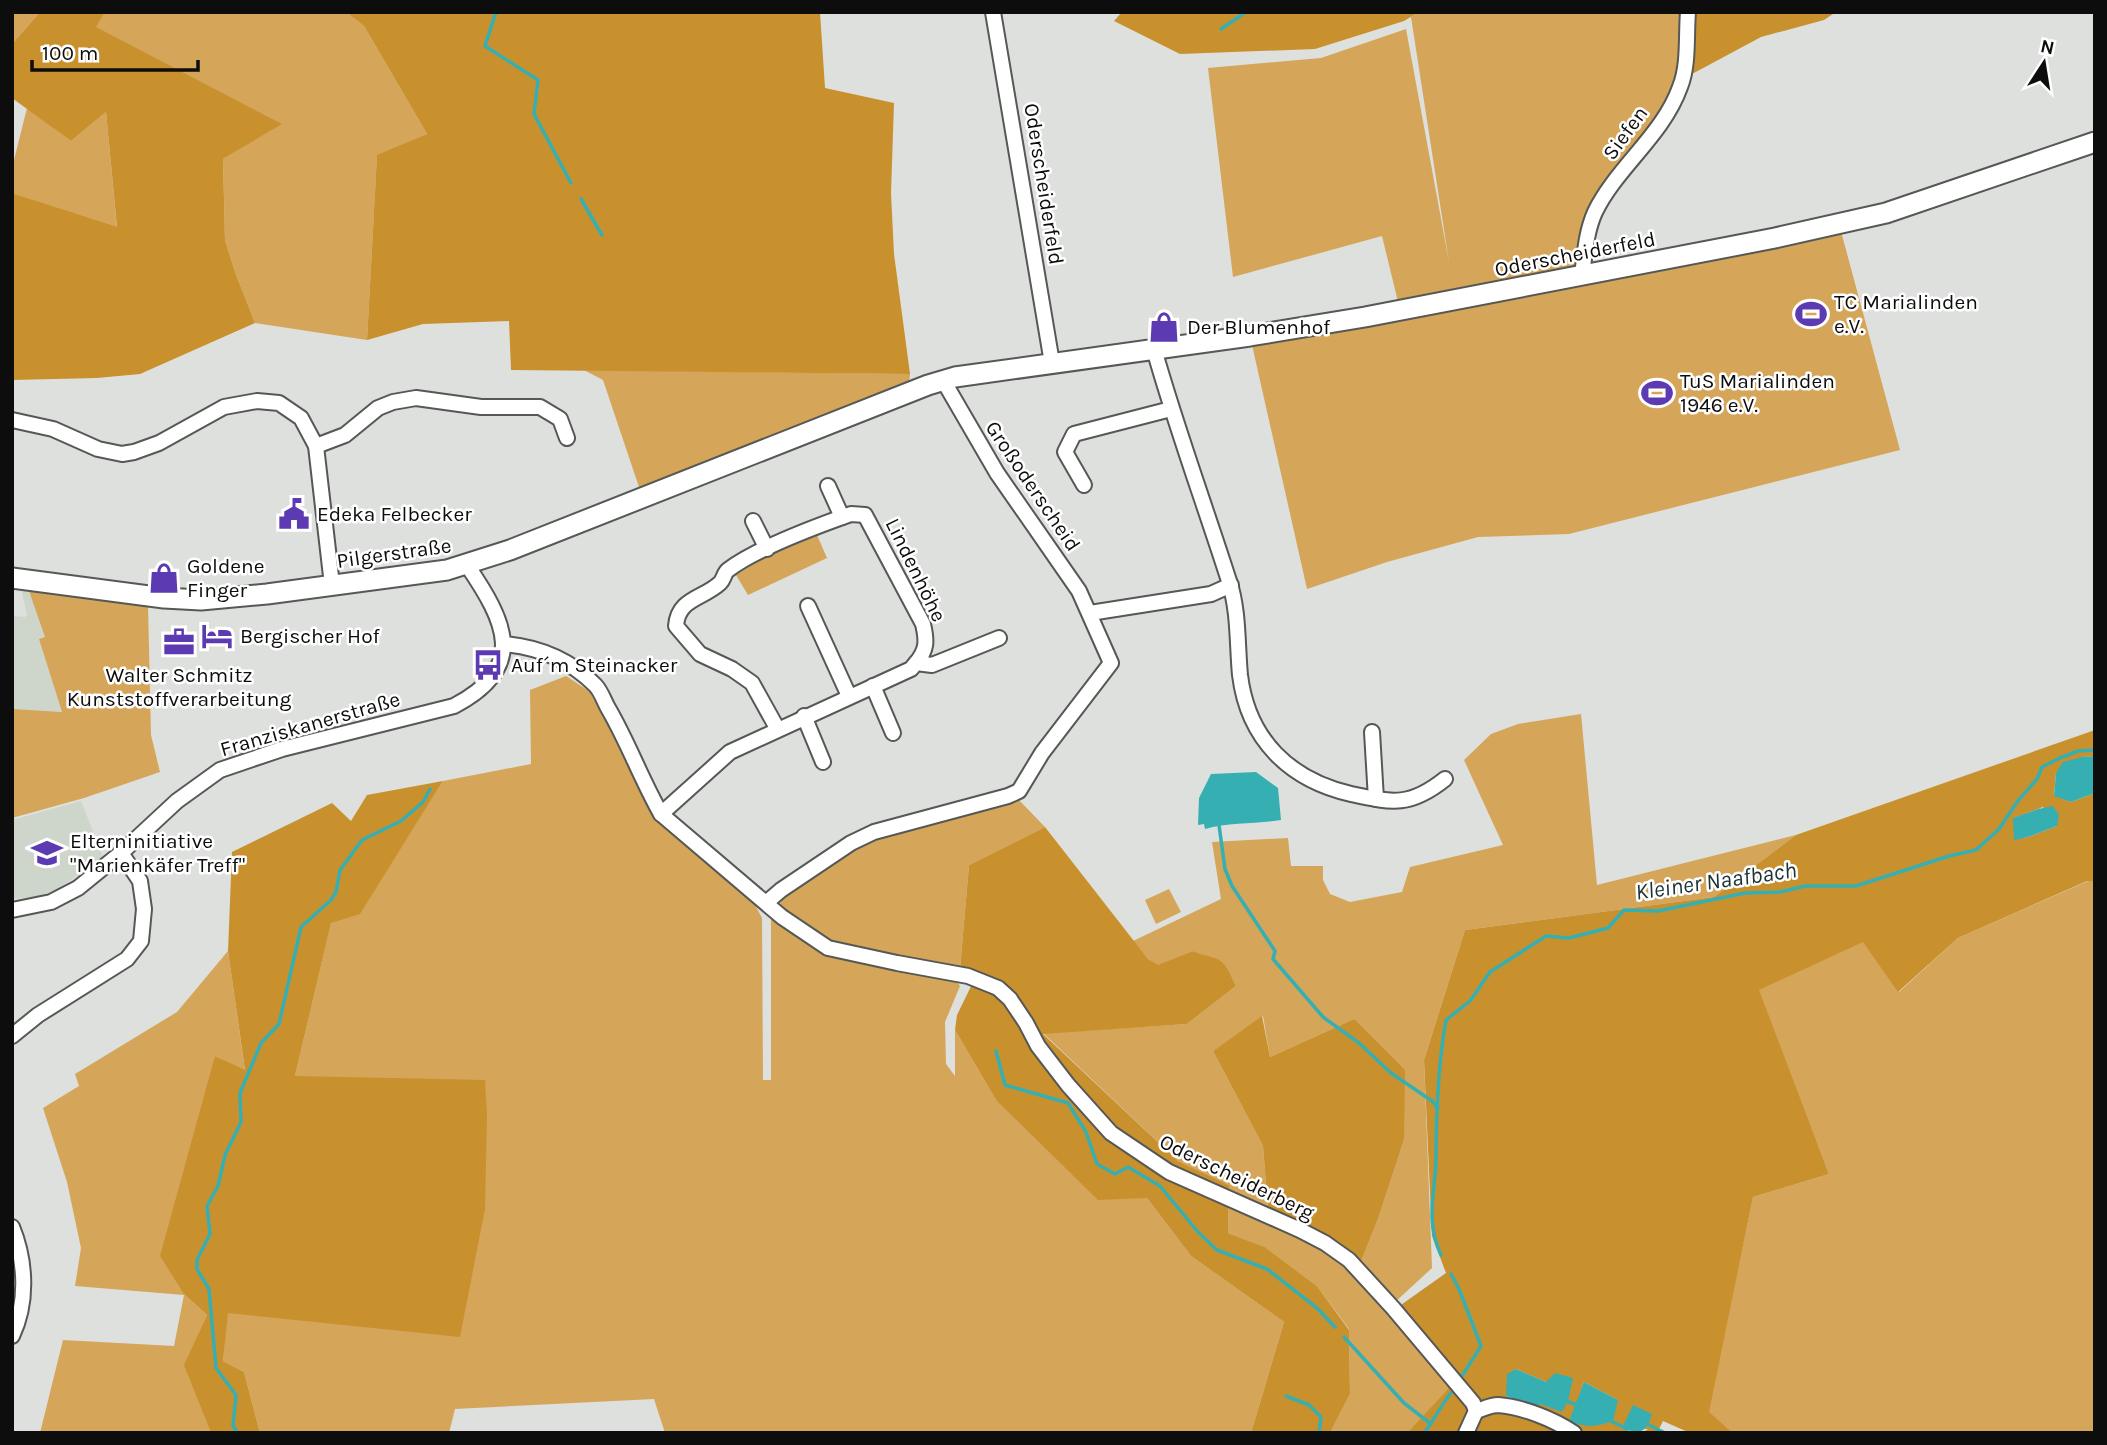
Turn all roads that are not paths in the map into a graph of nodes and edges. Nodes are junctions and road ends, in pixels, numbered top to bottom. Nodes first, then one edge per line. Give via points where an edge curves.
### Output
1 (993, 12) edge
2 (1688, 12) edge
3 (2095, 142) edge
4 (1583, 275) junction
5 (1154, 349) junction
6 (1052, 362) junction
7 (943, 380) junction
8 (1171, 410) junction
9 (12, 420) edge
10 (567, 438) dead end
11 (316, 446) junction
12 (763, 451) joint
13 (1084, 485) dead end
14 (828, 486) dead end
15 (842, 517) junction
16 (753, 522) dead end
17 (767, 549) junction
18 (467, 565) junction
19 (12, 578) edge
20 (332, 585) junction
21 (1231, 585) junction
22 (808, 606) dead end
23 (1090, 613) junction
24 (999, 638) dead end
25 (504, 644) junction
26 (916, 663) junction
27 (873, 686) junction
28 (849, 696) junction
29 (804, 716) junction
30 (777, 728) junction
31 (1372, 732) dead end
32 (893, 733) dead end
33 (823, 762) dead end
34 (1445, 779) dead end
35 (1376, 799) junction
36 (661, 814) junction
37 (121, 853) junction
38 (767, 902) junction
39 (12, 910) edge
40 (12, 1036) edge
41 (12, 1227) edge
42 (12, 1336) edge
43 (1476, 1411) junction
44 (1466, 1433) edge
45 (1574, 1433) edge

1 - 6 street, Oderscheiderfeld
2 - 4 street, Siefen via 1682,84 1653,133 1596,210 1588,230
3 - 4 main road, Oderscheiderfeld via 1886,213
4 - 5 main road, Oderscheiderfeld via 1365,317
5 - 6 main road, Oderscheiderfeld
5 - 8 street
6 - 7 main road, Oderscheiderfeld
7 - 12 main road, Oderscheiderfeld
7 - 23 street, Großoderscheid via 997,474
8 - 13 street, Großoderscheid via 1074,434 1065,452
8 - 21 street
9 - 11 street via 53,429 122,454 159,443 224,407 268,400 300,418
10 - 11 street via 560,419 540,407 481,407 416,398 378,408 345,435
11 - 20 street
12 - 18 main road, Pilgerstraße
14 - 15 street
15 - 17 street
15 - 26 street, Lindenhöhe via 865,515 923,624 925,653
16 - 17 street
17 - 30 street via 725,572 721,581 685,605 676,626 700,654 752,683
18 - 20 main road, Pilgerstraße
18 - 25 street via 496,609
19 - 20 main road, Pilgerstraße via 201,600
21 - 23 street via 1211,594
21 - 35 street via 1244,700 1258,730 1302,776 1326,788
22 - 28 street
23 - 38 street, Großoderscheid via 1111,663 1042,753 1019,791 874,832
24 - 26 street via 932,665
25 - 36 street via 544,651 596,686
25 - 37 street, Franziskanerstraße via 490,678 476,694 454,706 282,749 220,770 177,801
26 - 27 street
27 - 28 street
27 - 32 street
28 - 29 street
29 - 30 street
29 - 33 street
30 - 36 street via 730,752
31 - 35 street
34 - 35 street via 1425,794 1406,800
36 - 38 street, Oderscheiderberg
37 - 39 street, Franziskanerstraße via 65,895
37 - 40 street via 140,881 144,909 141,941 127,959
38 - 43 street, Oderscheiderberg via 828,948 968,976 998,988 1068,1086 1111,1133 1169,1172 1300,1230 1349,1260
41 - 42 street via 23,1273 21,1312
43 - 44 street
43 - 45 street via 1496,1405 1518,1409

